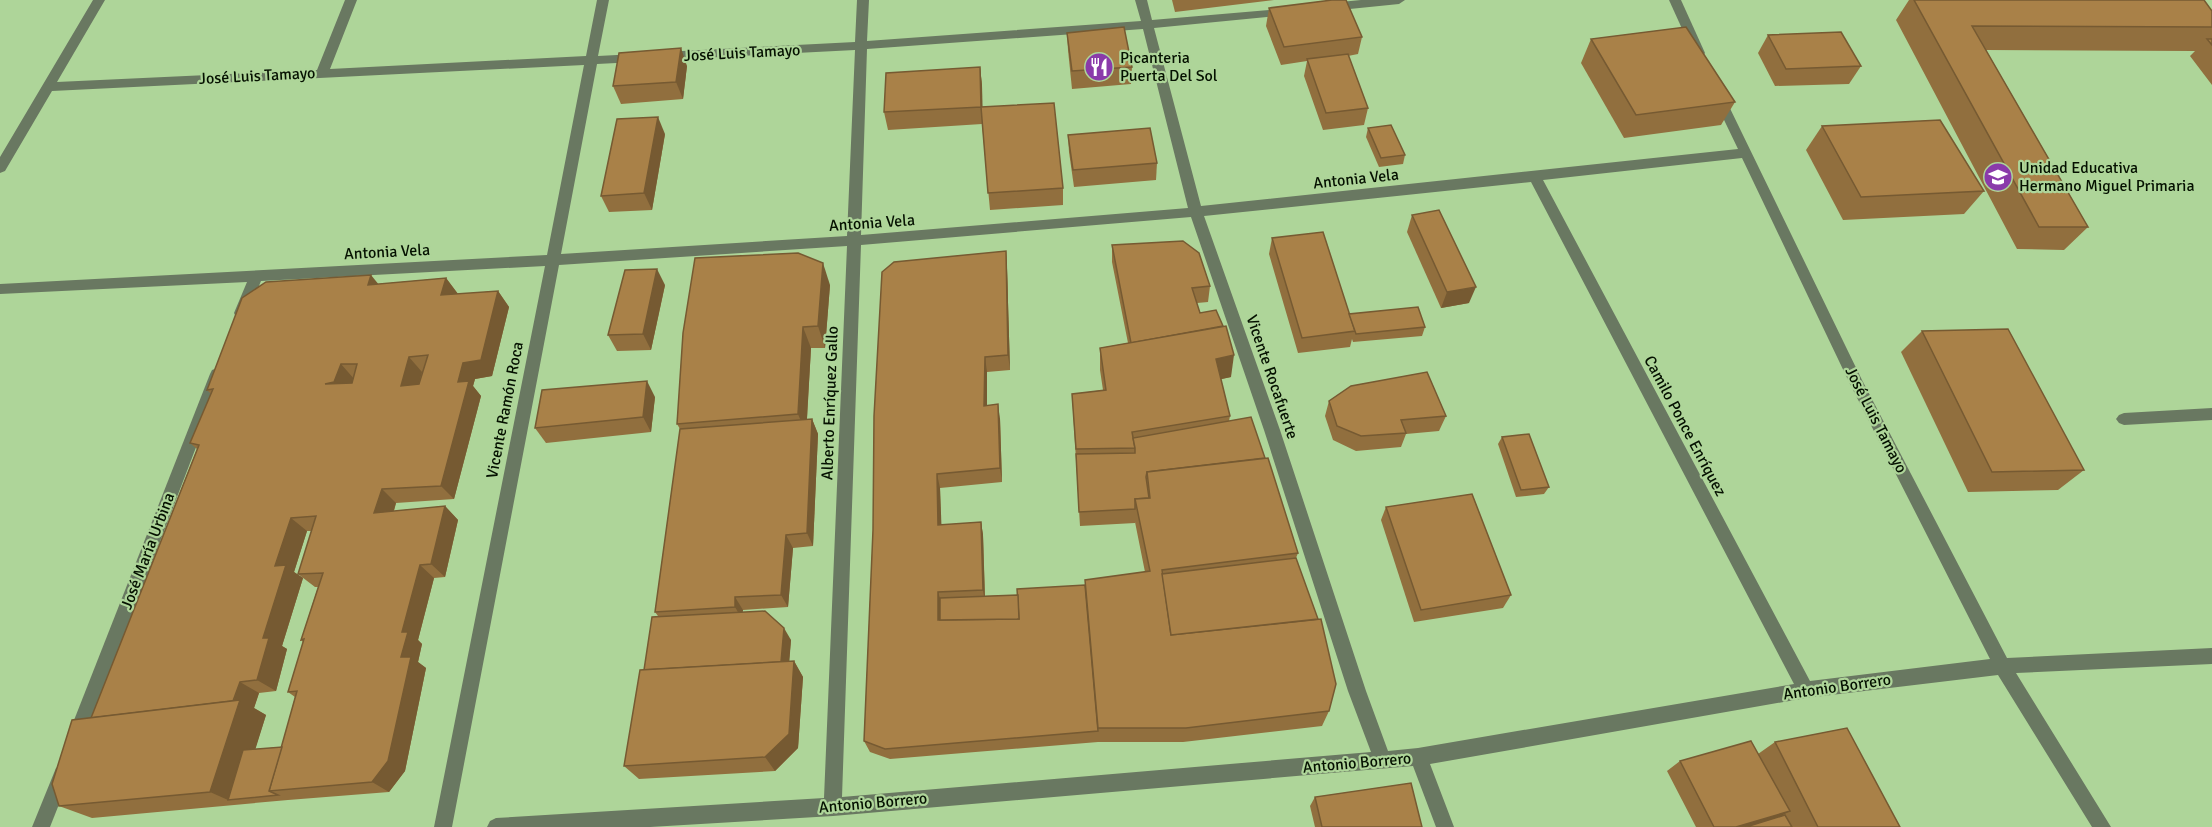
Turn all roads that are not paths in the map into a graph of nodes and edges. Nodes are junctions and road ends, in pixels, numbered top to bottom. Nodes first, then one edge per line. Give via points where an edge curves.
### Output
1 (99, 0) edge
2 (351, 0) edge
3 (603, 0) edge
4 (863, 0) edge
5 (1141, 0) edge
6 (1399, 0) edge
7 (1675, 0) edge
8 (1319, 8) edge
9 (1296, 11) edge
10 (1148, 26) junction
11 (861, 47) junction
12 (591, 60) junction
13 (1704, 65) edge
14 (322, 73) junction
15 (48, 87) junction
16 (1714, 87) edge
17 (1744, 153) junction
18 (0, 168) edge
19 (1535, 177) junction
20 (1196, 213) junction
21 (854, 241) junction
22 (552, 260) junction
23 (256, 276) junction
24 (0, 289) edge
25 (234, 331) edge
26 (221, 364) edge
27 (2212, 414) edge
28 (2124, 418) dead end
29 (2212, 656) edge
30 (2002, 666) junction
31 (1806, 690) junction
32 (1418, 758) junction
33 (1383, 761) junction
34 (833, 807) junction
35 (41, 827) edge
36 (443, 827) edge
37 (496, 827) edge
38 (1445, 827) edge
39 (2102, 827) edge

1 - 15 street
2 - 14 street
3 - 12 street, Vicente Ramón Roca
4 - 11 street, Alberto Enríquez Gallo
5 - 10 street, Vicente Rocafuerte
6 - 8 street
7 - 13 street
9 - 10 street, José Luis Tamayo
10 - 11 street, José Luis Tamayo
10 - 20 street, Vicente Rocafuerte
11 - 12 street, José Luis Tamayo
11 - 21 street, Alberto Enríquez Gallo
12 - 14 street, José Luis Tamayo
12 - 22 street, Vicente Ramón Roca
14 - 15 street, José Luis Tamayo
15 - 18 street
16 - 17 street, José Luis Tamayo
17 - 19 street, Antonia Vela
17 - 30 street, José Luis Tamayo
19 - 20 street, Antonia Vela
19 - 31 street, Camilo Ponce Enríquez
20 - 21 street, Antonia Vela
20 - 33 street, Vicente Rocafuerte
21 - 22 street, Antonia Vela
21 - 34 street, Alberto Enríquez Gallo
22 - 23 street, Antonia Vela
22 - 36 street, Vicente Ramón Roca
23 - 24 street, Antonia Vela
23 - 25 street
26 - 35 street, José María Urbina
27 - 28 street
29 - 30 street, Antonio Borrero
30 - 31 street, Antonio Borrero
30 - 39 street, José Luis Tamayo
31 - 32 street, Antonio Borrero
32 - 33 street, Antonio Borrero
32 - 38 street
33 - 34 street, Antonio Borrero
34 - 37 street, Antonio Borrero

